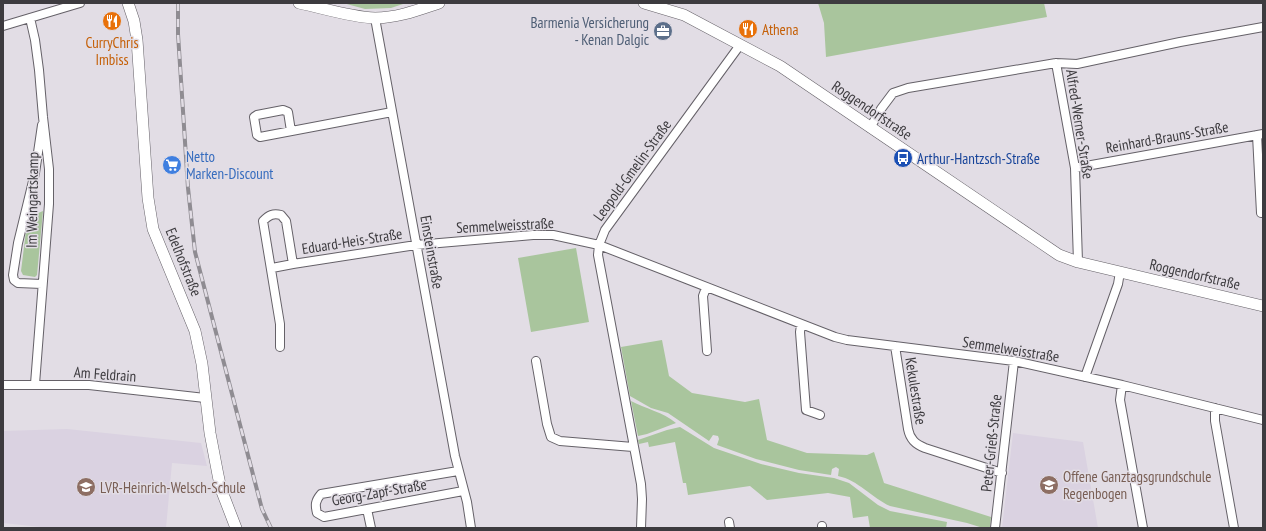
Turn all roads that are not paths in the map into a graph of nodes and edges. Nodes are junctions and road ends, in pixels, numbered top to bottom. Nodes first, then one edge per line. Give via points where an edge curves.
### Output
1 (80, 3) edge
2 (128, 3) edge
3 (299, 3) edge
4 (439, 3) edge
5 (644, 3) edge
6 (30, 18) junction
7 (376, 18) junction
8 (3, 26) edge
9 (1263, 27) edge
10 (740, 44) junction
11 (1056, 63) junction
12 (392, 112) junction
13 (43, 117) junction
14 (870, 128) junction
15 (291, 131) junction
16 (1260, 135) edge
17 (1075, 168) junction
18 (1263, 213) edge
19 (416, 245) junction
20 (599, 245) junction
21 (1078, 262) junction
22 (293, 264) junction
23 (272, 268) junction
24 (1120, 272) junction
25 (42, 284) junction
26 (706, 288) junction
27 (1263, 306) edge
28 (801, 324) junction
29 (895, 346) junction
30 (280, 347) dead end
31 (707, 351) dead end
32 (536, 361) dead end
33 (1014, 361) junction
34 (1085, 376) junction
35 (35, 384) junction
36 (3, 385) edge
37 (1122, 385) junction
38 (205, 398) junction
39 (1215, 408) junction
40 (820, 415) dead end
41 (1263, 420) edge
42 (633, 447) junction
43 (458, 470) junction
44 (1002, 473) junction
45 (463, 491) junction
46 (367, 509) junction
47 (236, 528) edge
48 (371, 528) edge
49 (471, 528) edge
50 (641, 528) edge
51 (995, 528) edge
52 (1143, 528) edge
53 (1234, 528) edge

1 - 6 street
2 - 38 street, Edelhofstraße via 137,40 148,198 154,229 195,331 202,364
3 - 7 street
4 - 7 street via 400,15
5 - 10 street, Roggendorfstraße via 684,16
6 - 8 street
6 - 13 street, Im Weingartskamp via 39,70
7 - 12 street, Einsteinstraße
9 - 11 street via 1077,64
10 - 14 street, Roggendorfstraße via 780,66
10 - 20 street, Leopold-Gmelin-Straße via 605,230
11 - 14 street via 908,88 893,94
11 - 17 street, Alfred-Werner-Straße
12 - 15 street
12 - 19 street, Einsteinstraße
13 - 25 street, Im Weingartskamp via 49,169 49,204
13 - 25 street, Im Weingartskamp via 35,173 13,275 18,284
14 - 21 street, Roggendorfstraße via 1045,246
15 - 15 street via 257,136 254,117 283,110 288,112
16 - 17 street, Reinhard-Brauns-Straße
16 - 18 street
17 - 21 street, Alfred-Werner-Straße
19 - 20 street, Semmelweisstraße via 533,235 553,235
19 - 22 street, Eduard-Heis-Straße
19 - 43 street, Einsteinstraße
20 - 26 street, Semmelweisstraße
20 - 42 street, Leopold-Gmelin-Straße via 598,254
21 - 24 street, Roggendorfstraße
22 - 23 street, Eduard-Heis-Straße
22 - 23 street, Eduard-Heis-Straße via 286,221 281,214 275,214 263,221
23 - 30 street, Eduard-Heis-Straße via 280,324
24 - 27 street, Roggendorfstraße
24 - 34 street
25 - 35 street, Im Weingartskamp
26 - 28 street, Semmelweisstraße
26 - 31 street via 703,296
28 - 29 street, Semmelweisstraße via 847,340
28 - 40 street via 806,410
29 - 33 street, Semmelweisstraße
29 - 44 street, Kekulestraße via 912,440 919,446
32 - 42 street via 551,437 560,441
33 - 34 street, Semmelweisstraße
33 - 44 street, Peter-Grieß-Straße
34 - 37 street, Semmelweisstraße
35 - 36 street, Am Feldrain
35 - 38 street, Am Feldrain via 89,385
37 - 39 street, Semmelweisstraße
37 - 52 street via 1120,400
38 - 47 street, Edelhofstraße via 221,489
39 - 41 street, Semmelweisstraße
39 - 53 street via 1215,421
42 - 50 street, Leopold-Gmelin-Straße via 642,499
43 - 45 street, Einsteinstraße
43 - 46 street, Georg-Zapf-Straße via 320,494 315,507 317,513 324,517
44 - 51 street, Peter-Grieß-Straße
45 - 46 street, Georg-Zapf-Straße
45 - 49 street, Einsteinstraße
46 - 48 street

